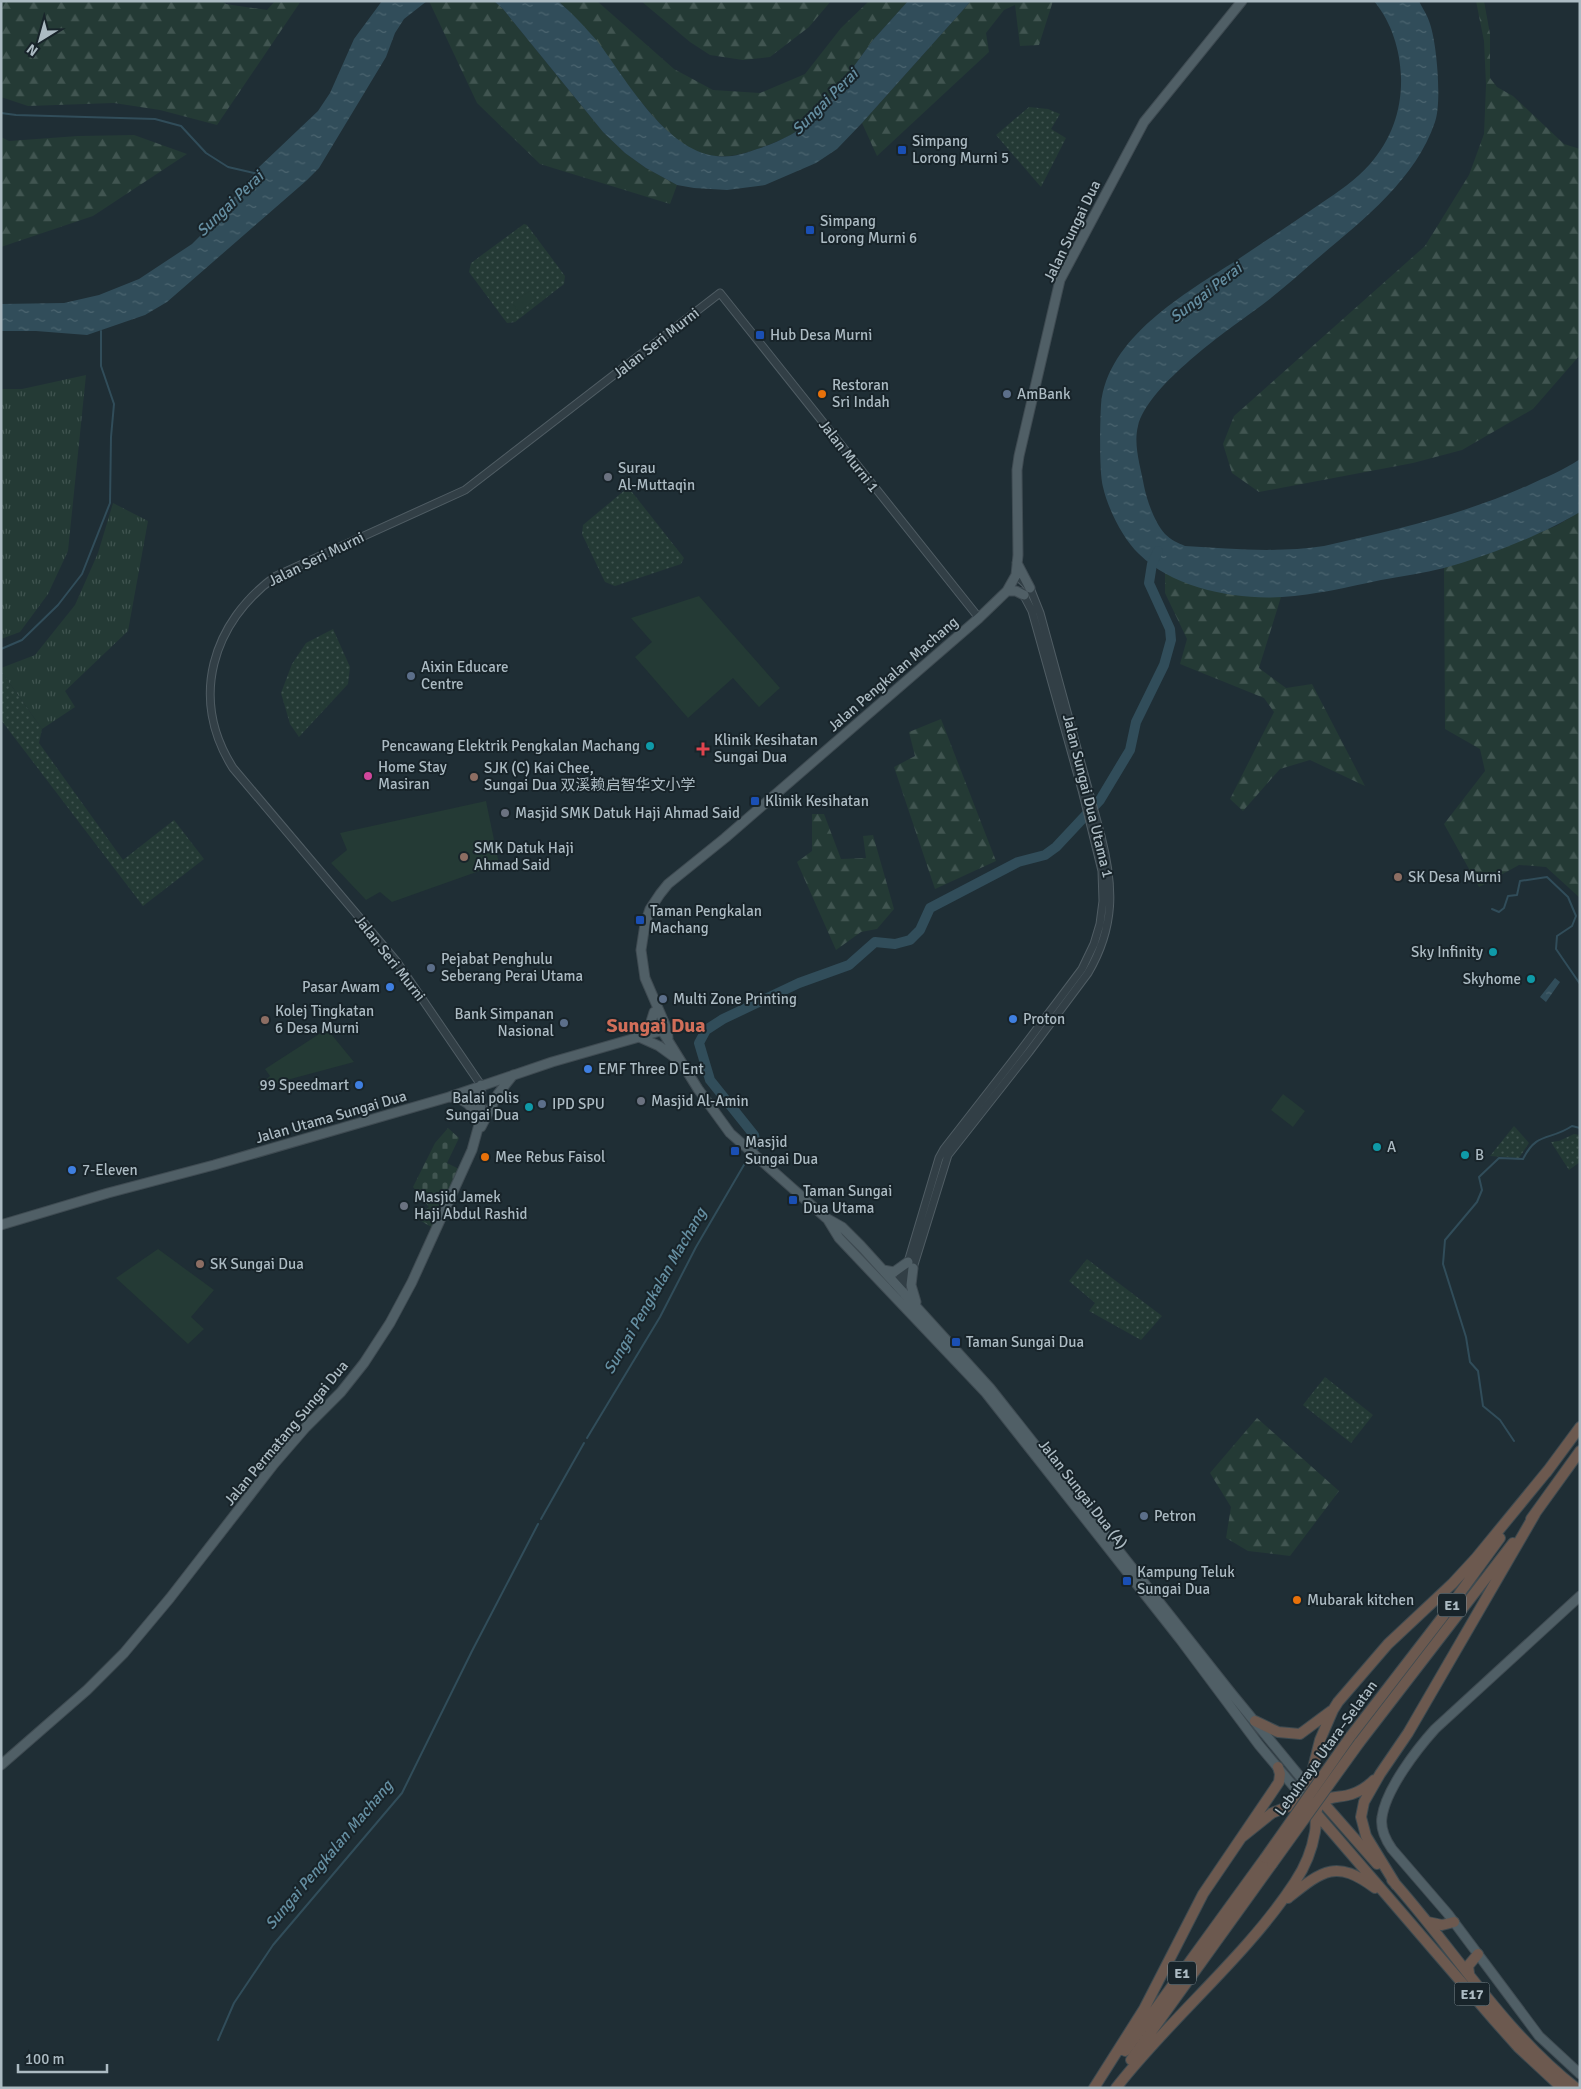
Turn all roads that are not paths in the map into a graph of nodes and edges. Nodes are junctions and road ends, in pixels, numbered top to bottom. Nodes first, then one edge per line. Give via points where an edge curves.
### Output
1 (1242, 1) edge
2 (720, 293) joint
3 (1017, 563) junction
4 (1012, 583) junction
5 (1027, 592) junction
6 (979, 618) junction
7 (653, 1000) junction
8 (654, 1012) junction
9 (665, 1033) junction
10 (639, 1037) junction
11 (681, 1062) junction
12 (513, 1075) junction
13 (480, 1085) junction
14 (449, 1097) junction
15 (480, 1121) junction
16 (478, 1132) junction
17 (826, 1218) junction
18 (1, 1226) edge
19 (911, 1265) junction
20 (883, 1270) junction
21 (897, 1291) junction
22 (920, 1310) junction
23 (1580, 1427) edge
24 (1580, 1451) edge
25 (1548, 1469) junction
26 (1535, 1514) junction
27 (1580, 1596) edge
28 (1333, 1710) junction
29 (1255, 1721) junction
30 (1, 1765) edge
31 (1278, 1766) junction
32 (1380, 1774) junction
33 (1311, 1790) junction
34 (1304, 1800) junction
35 (1322, 1802) junction
36 (1315, 1811) junction
37 (1242, 1837) junction
38 (1269, 1861) junction
39 (1396, 1885) junction
40 (1394, 1904) junction
41 (1277, 1906) junction
42 (1451, 1918) junction
43 (1428, 1922) junction
44 (1478, 1954) junction
45 (1469, 1973) junction
46 (1580, 2074) edge
47 (1550, 2077) junction
48 (1096, 2088) edge
49 (1111, 2088) edge
50 (1116, 2088) edge
51 (1557, 2088) edge
52 (1562, 2088) edge
53 (1576, 2088) edge

1 - 3 main road, Jalan Sungai Dua via 1144,122 1060,280 1019,456
2 - 6 street, Jalan Murni 1
2 - 13 street, Jalan Seri Murni via 464,490 270,581 235,614 217,651 211,679 211,703 215,729 225,756 397,962
3 - 4 main road, Jalan Sungai Dua
3 - 5 main road
4 - 5 street, Jalan Sungai Dua Utama 1
4 - 5 main road via 1016,592
4 - 6 main road
5 - 19 street, Jalan Sungai Dua Utama 1 via 1042,622 1098,837 1103,901 1100,924 1082,969 939,1158
6 - 7 main road, Jalan Pengkalan Machang via 668,884 650,909 642,938 642,965
7 - 8 main road, Jalan Pengkalan Machang
7 - 9 main road, Jalan Pengkalan Machang via 658,1006
8 - 9 main road, Jalan Pengkalan Machang
8 - 10 main road via 650,1025
9 - 10 main road, Jalan Utama Sungai Dua
9 - 11 main road, Jalan Sungai Dua (A)
10 - 11 main road
10 - 12 main road, Jalan Utama Sungai Dua
11 - 17 main road, Jalan Sungai Dua (A) via 730,1133
12 - 13 main road, Jalan Utama Sungai Dua
12 - 16 main road via 498,1094
13 - 14 main road, Jalan Utama Sungai Dua
13 - 15 main road, Jalan Permatang Sungai Dua
14 - 15 main road via 466,1102
14 - 18 main road, Jalan Utama Sungai Dua
15 - 16 main road, Jalan Permatang Sungai Dua
16 - 30 main road, Jalan Permatang Sungai Dua via 412,1282 364,1363 274,1464 170,1598 117,1660
17 - 20 main road, Jalan Sungai Dua (A) via 842,1227
17 - 21 main road, Jalan Sungai Dua (A) via 839,1238
19 - 20 main road via 894,1272
19 - 21 street, Jalan Sungai Dua Utama 1
19 - 22 main road via 912,1291
20 - 21 main road, Jalan Sungai Dua (A)
21 - 22 main road, Jalan Sungai Dua (A)
21 - 31 main road, Jalan Sungai Dua (A) via 986,1393
22 - 29 main road, Jalan Sungai Dua (A) via 996,1396
23 - 25 highway, Lebuhraya Utara–Selatan / E1
24 - 26 highway, Lebuhraya Utara–Selatan / E1
25 - 28 highway via 1476,1558 1388,1644
25 - 38 highway, Lebuhraya Utara–Selatan / E1, bridge via 1459,1595 1350,1737
26 - 32 highway via 1408,1733
26 - 38 highway, Lebuhraya Utara–Selatan / E1, bridge
27 - 42 main road via 1435,1728 1419,1746 1387,1802 1382,1816 1385,1839
28 - 29 highway via 1300,1734 1278,1732
28 - 33 highway via 1320,1740
29 - 33 main road, Jalan Sungai Dua (A)
31 - 34 main road, Jalan Sungai Dua (A)
31 - 37 highway via 1279,1782
32 - 35 highway via 1361,1791
32 - 39 highway via 1364,1802 1361,1817 1366,1836
33 - 34 highway
33 - 35 highway
34 - 36 highway
34 - 37 highway via 1272,1814
35 - 36 highway
35 - 39 highway
36 - 40 highway
36 - 41 highway via 1308,1858
37 - 48 highway via 1203,1894 1144,2009
38 - 48 highway, Lebuhraya Utara–Selatan / E1
38 - 49 highway, Lebuhraya Utara–Selatan / E1
39 - 43 highway, E17
40 - 41 highway via 1359,1876 1340,1870 1324,1872
40 - 47 highway, E17 via 1494,2020
41 - 50 highway
42 - 43 highway via 1442,1925
42 - 44 main road
43 - 45 highway, E17
44 - 45 highway via 1468,1966
44 - 46 main road via 1539,2036
45 - 53 highway, E17 via 1532,2048
47 - 51 highway
47 - 52 highway, E17

